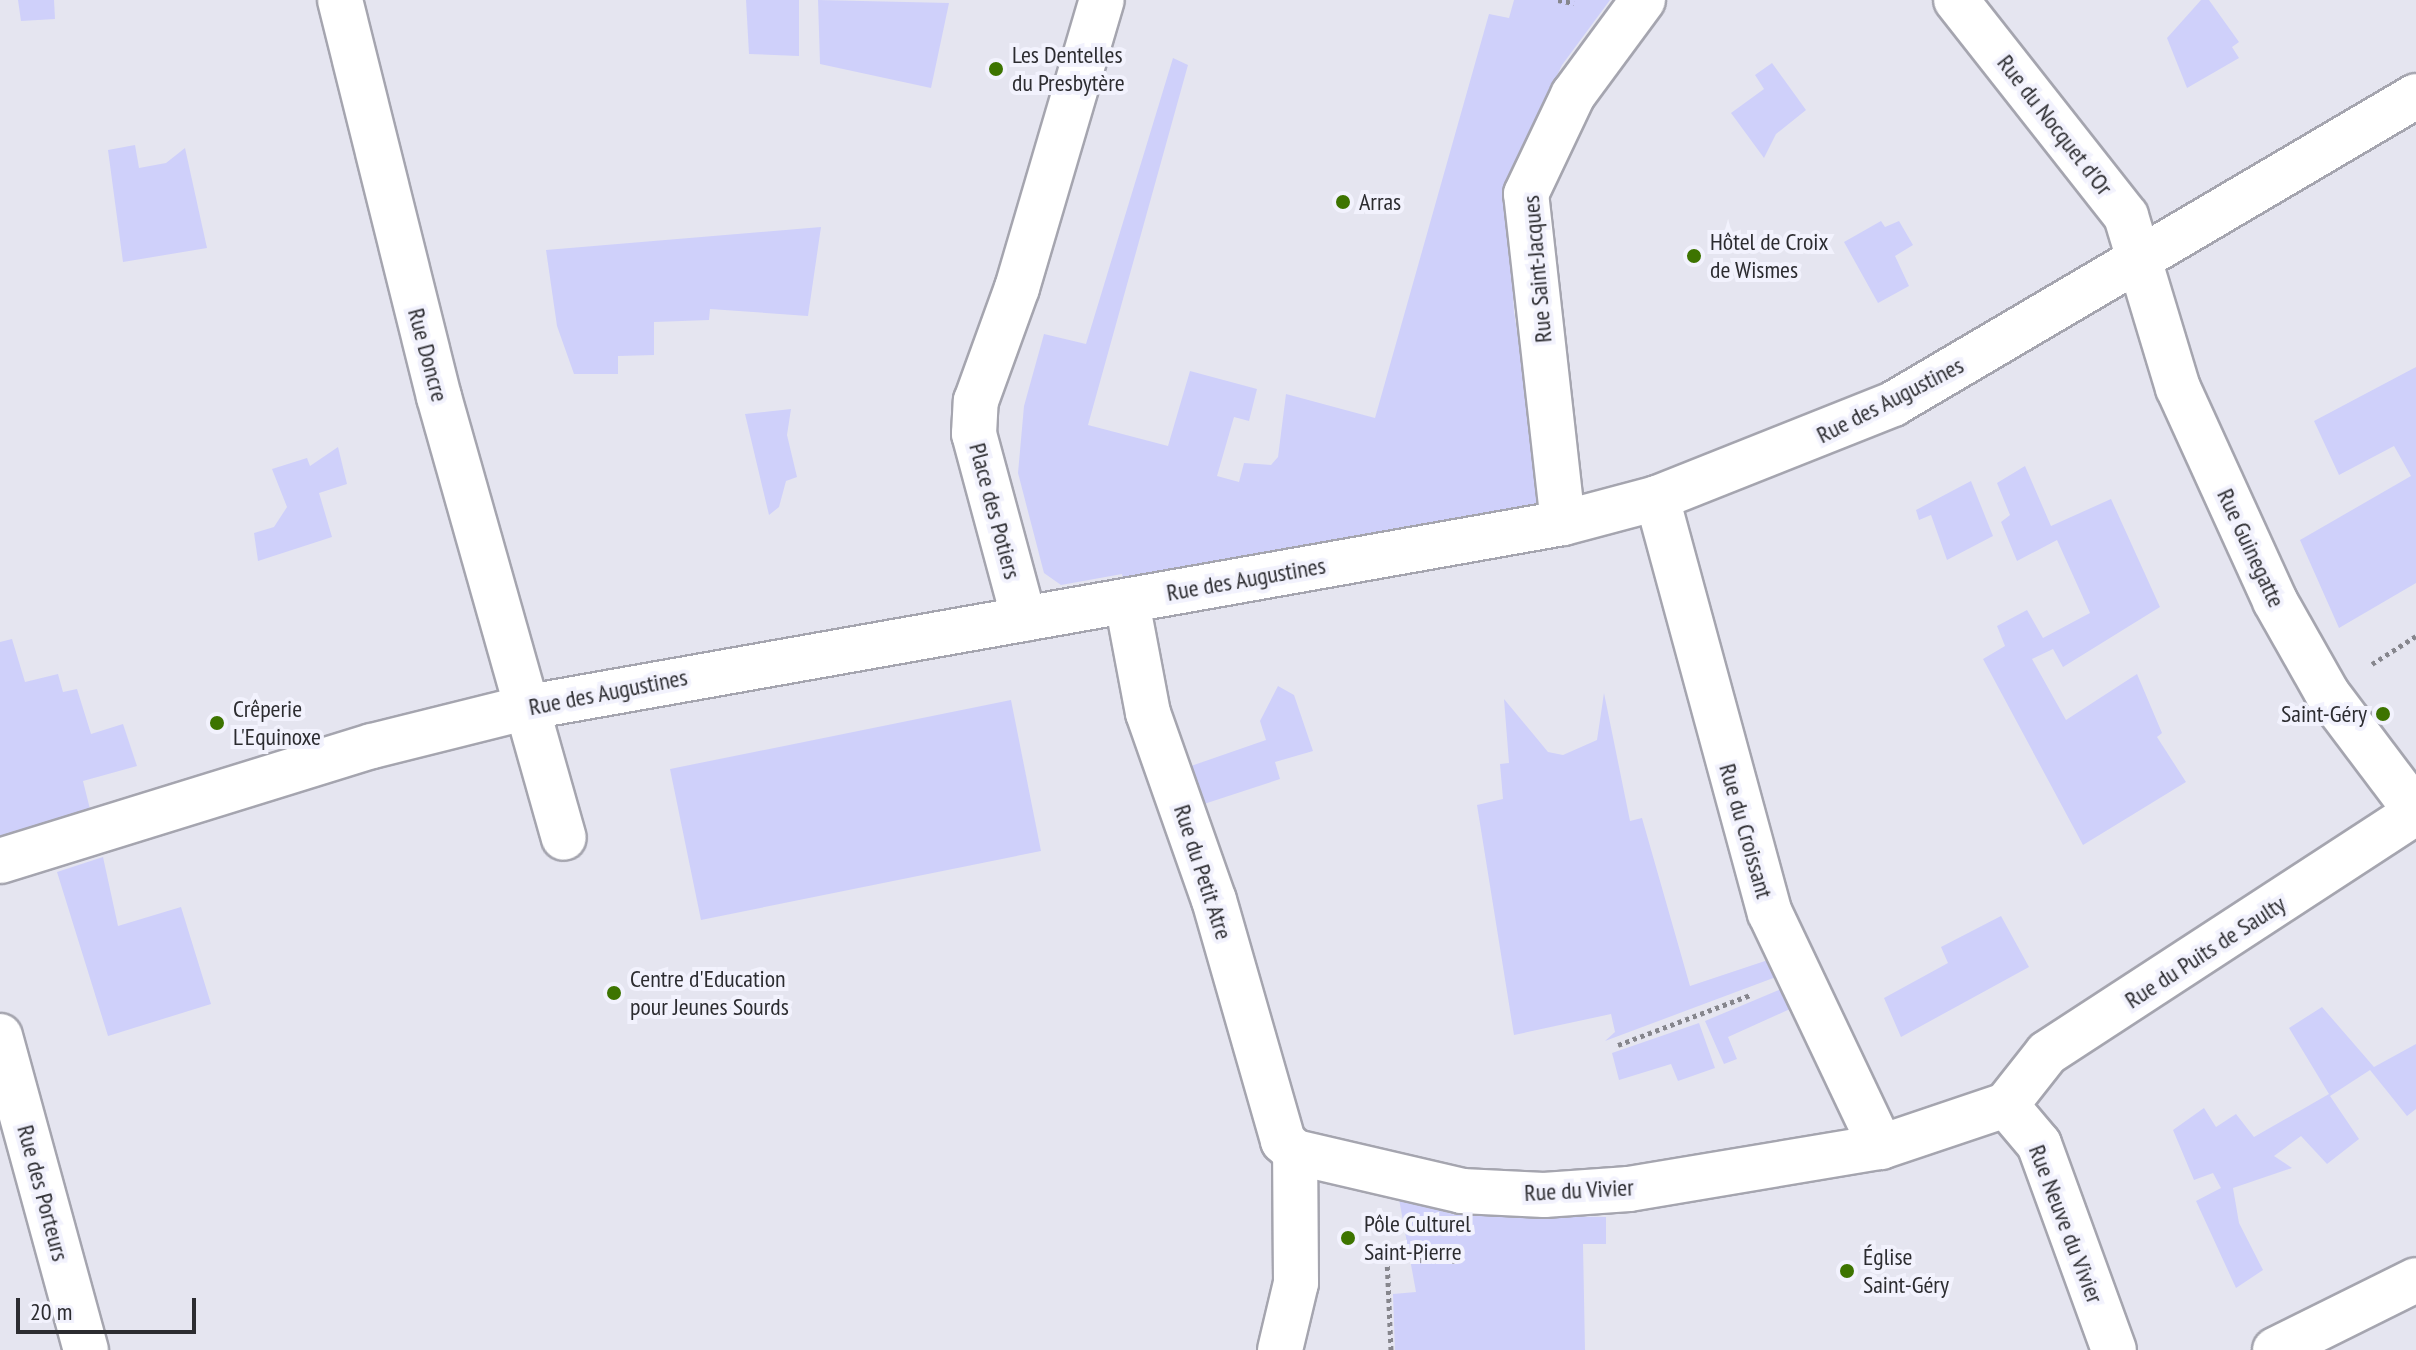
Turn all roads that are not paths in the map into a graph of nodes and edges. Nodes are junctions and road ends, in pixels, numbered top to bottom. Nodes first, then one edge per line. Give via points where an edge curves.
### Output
1 (340, 0) edge
2 (1102, 0) edge
3 (1643, 0) edge
4 (1956, 0) edge
5 (2416, 96) edge
6 (2136, 258) junction
7 (1657, 498) junction
8 (1563, 523) junction
9 (1127, 602) junction
10 (1024, 619) junction
11 (529, 707) junction
12 (2416, 811) edge
13 (564, 838) dead end
14 (0, 861) edge
15 (0, 1036) edge
16 (2006, 1105) junction
17 (1289, 1147) junction
18 (1881, 1147) junction
19 (2416, 1280) edge
20 (86, 1350) edge
21 (1280, 1350) edge
22 (2114, 1350) edge
23 (2275, 1350) edge

1 - 11 street, Rue Doncre via 439,397
2 - 10 street, Place des Potiers via 976,401 974,434
3 - 8 street, Rue Saint-Jacques via 1573,95 1526,194
4 - 6 street, Rue du Nocquet d'Or via 2126,216
5 - 6 street, Rue des Augustines
6 - 7 street, Rue des Augustines via 1893,404
6 - 12 street, Rue Guinegatte via 2178,388 2275,601 2327,693
7 - 8 street, Rue des Augustines
7 - 18 street, Rue du Croissant via 1770,913
8 - 9 street, Rue des Augustines
9 - 10 street, Rue des Augustines
9 - 17 street, Rue du Petit Atre via 1148,713 1214,900
10 - 11 street, Rue des Augustines
11 - 13 street, Rue Doncre
11 - 14 street, Rue des Augustines via 372,746
12 - 16 street, Rue du Puits de Saulty via 2047,1053
15 - 20 street, Rue des Porteurs
16 - 18 street, Rue du Vivier
16 - 22 street, Rue Neuve du Vivier via 2039,1144
17 - 18 street, Rue du Vivier via 1462,1191 1544,1195 1629,1189
17 - 21 street, Rue du Petit Atre via 1296,1283
19 - 23 street

